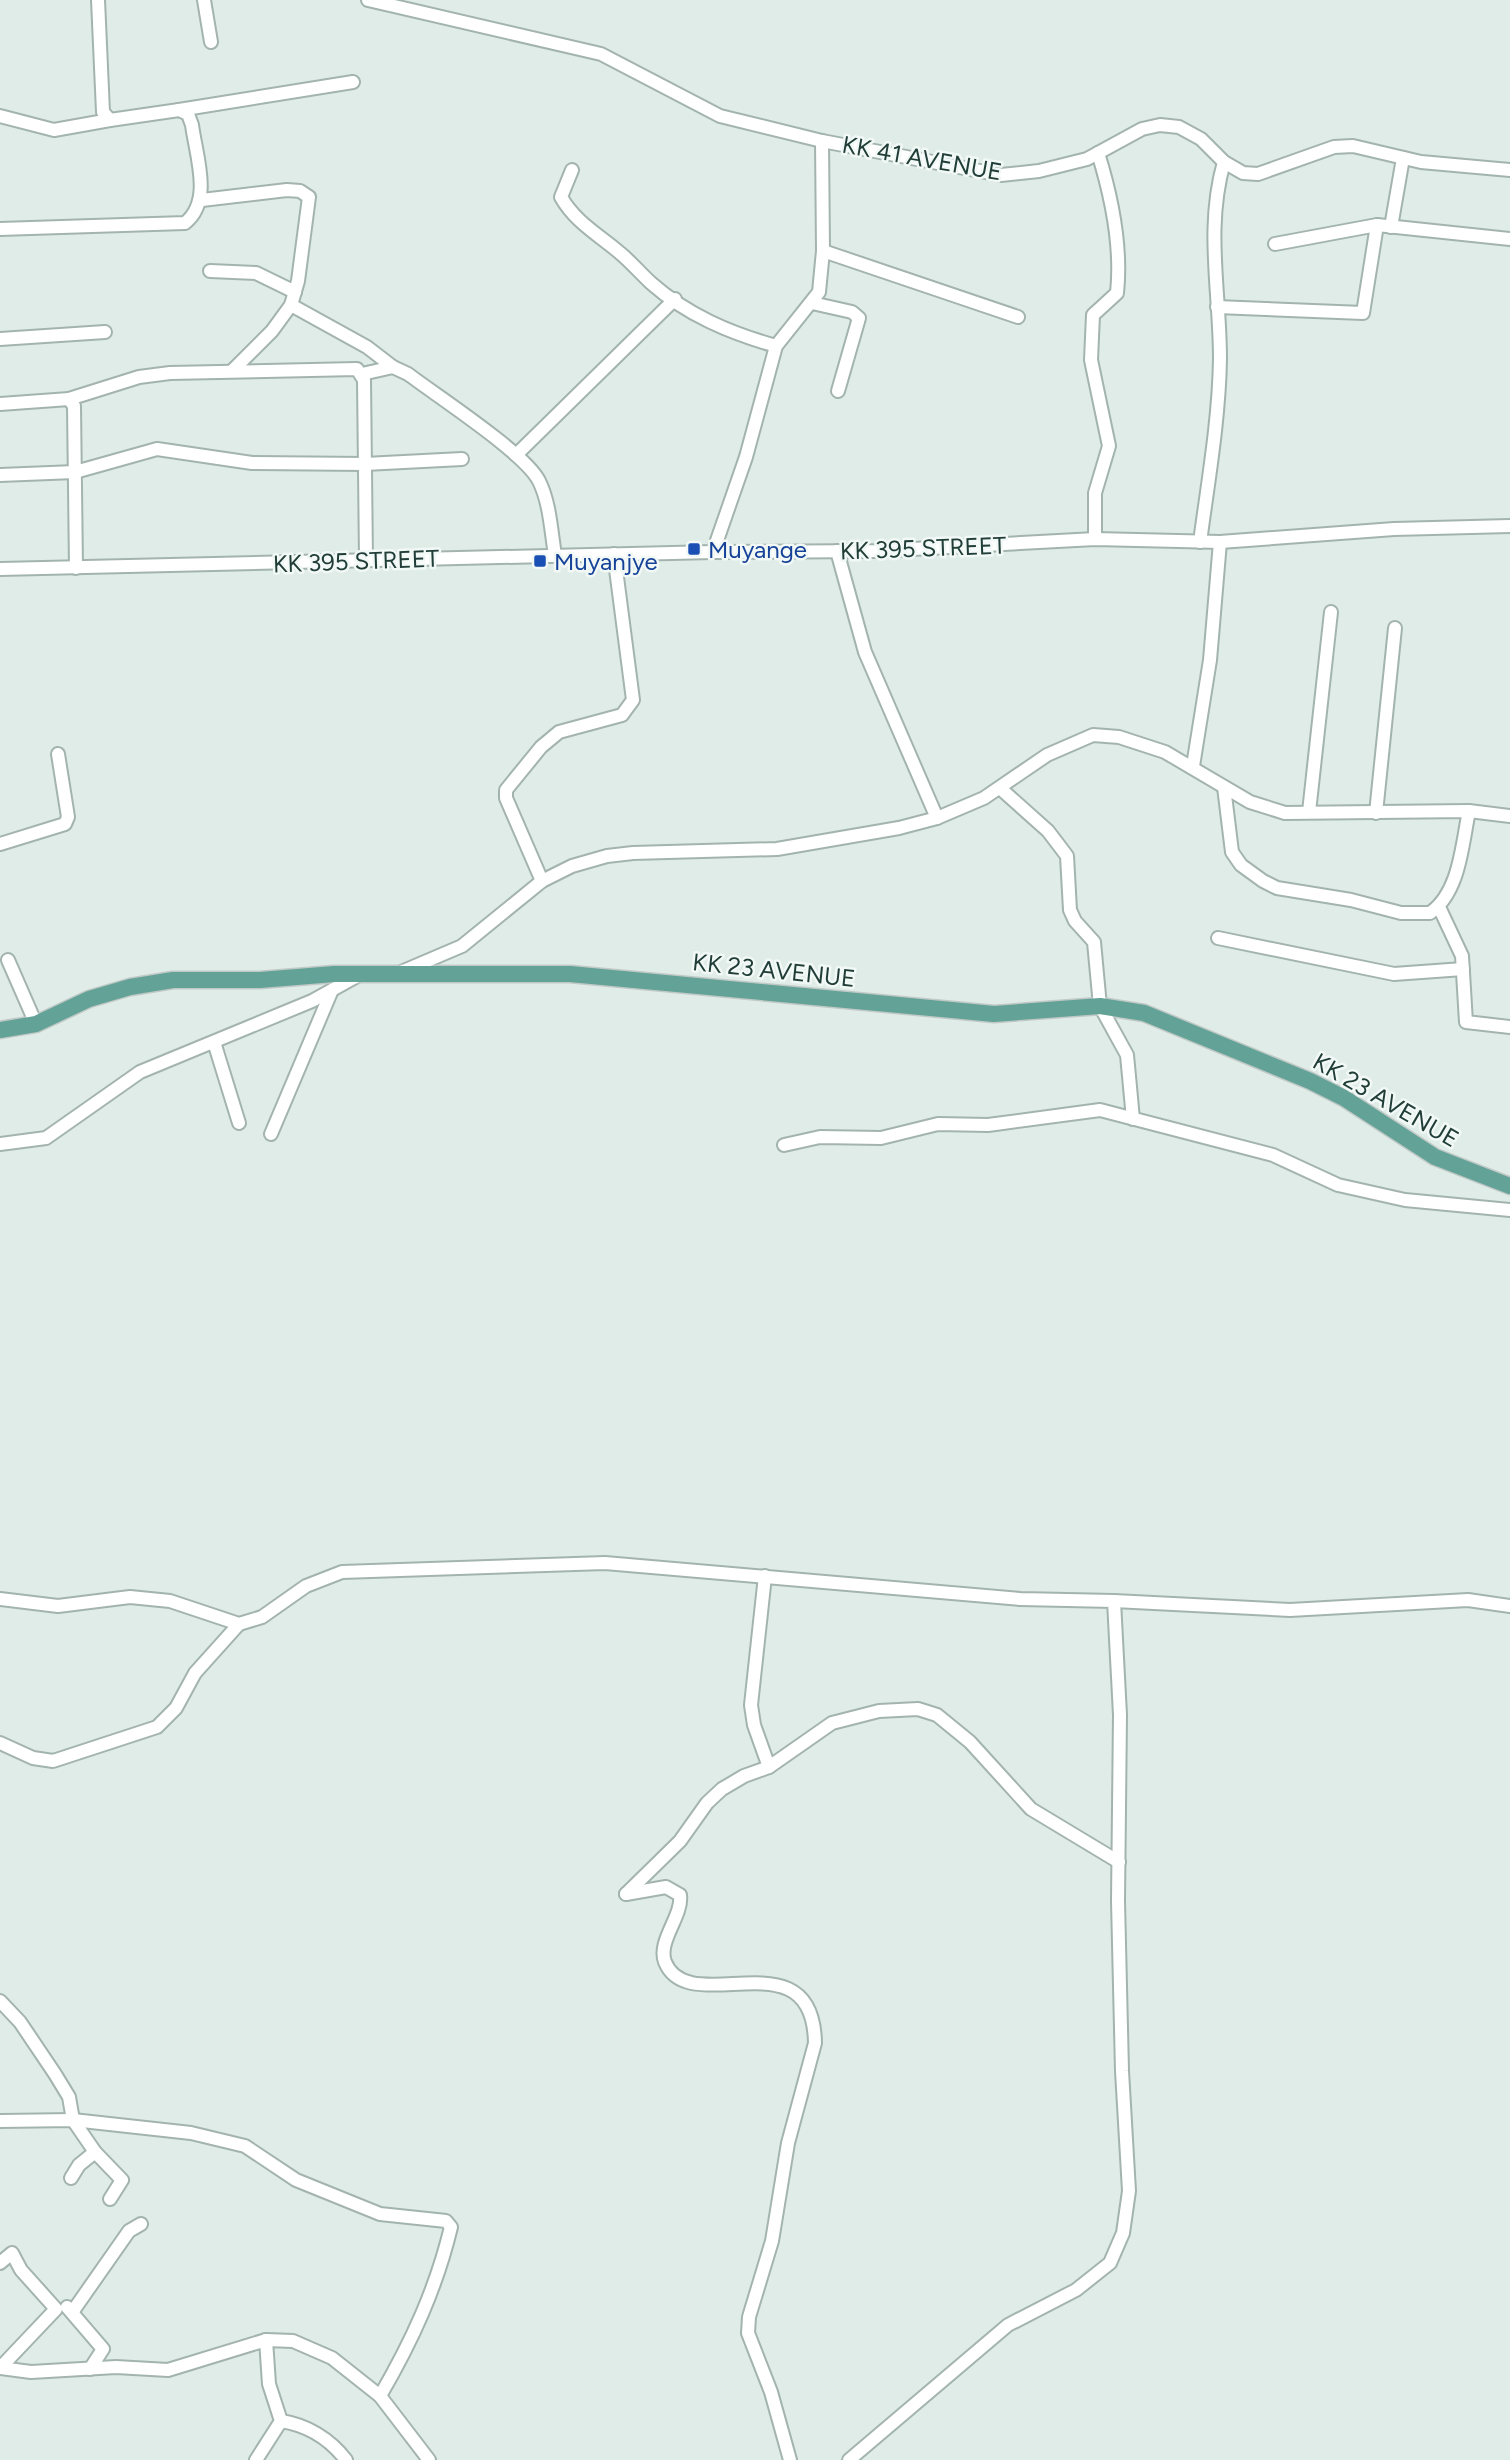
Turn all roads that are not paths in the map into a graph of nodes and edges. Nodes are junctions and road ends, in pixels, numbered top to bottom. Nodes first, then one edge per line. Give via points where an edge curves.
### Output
1 (98, 0) edge
2 (204, 0) edge
3 (368, 0) edge
4 (211, 42) dead end
5 (353, 82) dead end
6 (178, 110) junction
7 (0, 117) edge
8 (110, 120) junction
9 (822, 141) junction
10 (1098, 153) junction
11 (1403, 158) junction
12 (1224, 162) junction
13 (572, 170) dead end
14 (1510, 170) edge
15 (202, 200) junction
16 (1377, 225) junction
17 (1391, 227) junction
18 (0, 229) edge
19 (1510, 239) edge
20 (1275, 244) dead end
21 (823, 251) junction
22 (210, 271) dead end
23 (293, 299) junction
24 (675, 299) junction
25 (812, 303) junction
26 (1217, 307) junction
27 (1018, 317) dead end
28 (105, 332) dead end
29 (0, 339) edge
30 (776, 346) junction
31 (393, 367) junction
32 (232, 371) junction
33 (362, 374) junction
34 (838, 391) dead end
35 (69, 399) junction
36 (0, 404) edge
37 (516, 455) junction
38 (462, 459) dead end
39 (365, 464) junction
40 (75, 472) junction
41 (0, 475) edge
42 (1510, 526) edge
43 (1094, 540) junction
44 (1200, 542) junction
45 (1220, 542) junction
46 (837, 551) junction
47 (713, 552) junction
48 (614, 554) junction
49 (555, 555) junction
50 (366, 560) junction
51 (76, 568) junction
52 (0, 569) edge
53 (1331, 612) dead end
54 (1395, 628) dead end
55 (58, 754) dead end
56 (1193, 766) junction
57 (1224, 787) junction
58 (1001, 789) junction
59 (1469, 811) junction
60 (1309, 812) junction
61 (1376, 813) junction
62 (1510, 816) edge
63 (937, 818) junction
64 (0, 844) edge
65 (542, 881) junction
66 (1439, 907) junction
67 (1218, 938) dead end
68 (8, 960) dead end
69 (1462, 969) junction
70 (396, 974) junction
71 (360, 975) junction
72 (332, 990) junction
73 (1100, 1006) junction
74 (36, 1024) junction
75 (1510, 1027) edge
76 (0, 1030) edge
77 (214, 1042) junction
78 (1133, 1119) junction
79 (239, 1123) dead end
80 (271, 1135) dead end
81 (0, 1143) edge
82 (784, 1145) dead end
83 (1510, 1186) edge
84 (1510, 1210) edge
85 (765, 1576) junction
86 (0, 1599) edge
87 (1114, 1601) junction
88 (1510, 1606) edge
89 (239, 1624) junction
90 (0, 1743) edge
91 (769, 1767) junction
92 (1119, 1862) junction
93 (0, 2001) edge
94 (73, 2120) junction
95 (0, 2121) edge
96 (95, 2152) junction
97 (71, 2178) dead end
98 (110, 2199) dead end
99 (141, 2224) dead end
100 (0, 2263) edge
101 (56, 2309) junction
102 (73, 2312) junction
103 (266, 2340) junction
104 (0, 2368) edge
105 (90, 2369) junction
106 (380, 2396) junction
107 (281, 2421) junction
108 (256, 2460) edge
109 (346, 2460) edge
110 (429, 2460) edge
111 (790, 2460) edge
112 (849, 2460) edge

1 - 8 street via 103,112
2 - 4 street
3 - 9 street, KK 41 AVENUE via 601,54 720,116
5 - 6 street
6 - 8 street
6 - 15 street via 188,114 192,124
7 - 8 street via 54,130
9 - 10 street, KK 41 AVENUE via 1001,174 1039,171
9 - 21 street
10 - 12 street, KK 41 AVENUE via 1142,129 1160,125 1179,127 1201,139
10 - 43 street via 1110,192 1119,258 1117,293 1093,315 1091,360 1109,446 1095,493
11 - 12 street, KK 41 AVENUE via 1353,146 1334,147 1258,174 1243,173
11 - 14 street, KK 41 AVENUE
11 - 17 street
12 - 26 street via 1213,217
13 - 24 street via 562,188 566,206
15 - 18 street via 186,223
15 - 23 street via 287,190 309,197
16 - 17 street
16 - 20 street
16 - 26 street via 1363,313
17 - 19 street
21 - 25 street via 819,292
21 - 27 street
22 - 23 street via 256,273
23 - 31 street
23 - 32 street via 271,331
24 - 30 street via 718,328
24 - 37 street
25 - 30 street
25 - 34 street via 852,312 859,318
26 - 44 street via 1219,373
28 - 29 street
30 - 47 street via 746,457
31 - 33 street
31 - 37 street
32 - 33 street via 357,369
32 - 35 street via 139,377
33 - 39 street
35 - 36 street
35 - 40 street via 74,406
37 - 49 street via 538,478
38 - 39 street
39 - 40 street via 253,463 157,449
39 - 50 street
40 - 41 street
40 - 51 street
42 - 45 street, KK 395 STREET
43 - 44 street, KK 395 STREET
43 - 46 street, KK 395 STREET
44 - 45 street, KK 395 STREET
45 - 56 street via 1210,660
46 - 47 street, KK 395 STREET
46 - 63 street via 865,652
47 - 48 street, KK 395 STREET
48 - 49 street, KK 395 STREET
48 - 65 street via 634,700 630,709 559,732 506,790
49 - 50 street, KK 395 STREET
50 - 51 street, KK 395 STREET
51 - 52 street, KK 395 STREET
53 - 60 street
54 - 61 street
55 - 64 street via 68,817 65,824
56 - 57 street
56 - 58 street via 1119,737 1093,735 1046,755
57 - 60 street via 1265,809
57 - 66 street via 1233,852 1241,865 1263,881 1277,888 1401,913 1430,913
58 - 63 street
58 - 73 street via 1048,831 1067,856 1070,910 1094,942
59 - 61 street
59 - 62 street
59 - 66 street via 1458,869
60 - 61 street
63 - 65 street via 777,849 607,856
65 - 70 street via 462,946
66 - 69 street via 1462,956
67 - 69 street via 1394,974
68 - 74 street
69 - 75 street via 1466,1022
70 - 71 main road, KK 23 AVENUE
70 - 73 main road, KK 23 AVENUE via 621,977 994,1014
71 - 72 street
71 - 74 main road, KK 23 AVENUE via 173,980 89,999
72 - 77 street
72 - 80 street
73 - 78 street via 1127,1055
73 - 83 main road, KK 23 AVENUE via 1144,1013 1272,1063 1344,1098 1435,1157
74 - 76 main road, KK 23 AVENUE
77 - 79 street
77 - 81 street via 140,1072 46,1138
78 - 82 street via 1100,1110 988,1125 938,1124 881,1138 820,1137
78 - 84 street via 1273,1155 1338,1185 1405,1200
85 - 87 street via 1020,1599
85 - 89 street via 605,1563 342,1572 306,1586 262,1617
85 - 91 street via 751,1705
86 - 89 street via 58,1606 130,1597 170,1601
87 - 88 street via 1290,1611 1468,1600
87 - 92 street via 1120,1715
89 - 90 street via 195,1673 176,1708 157,1727 53,1761 33,1758
91 - 92 street via 832,1723 879,1711 918,1709 937,1714 970,1742 1031,1809
91 - 111 street via 722,1789 680,1841 626,1894 666,1887 680,1895 665,1947 664,1961 671,1971 686,1980 713,1985 775,1983 806,2003 814,2026 815,2043 788,2143 772,2241 748,2333
92 - 112 street via 1129,2191 1123,2233 1110,2263 1076,2290 1008,2325
93 - 94 street via 62,2085
94 - 95 street
94 - 96 street
94 - 106 street via 191,2133 245,2146 296,2180 345,2201 380,2214 450,2224 440,2276 412,2341
96 - 97 street
96 - 98 street via 122,2180
99 - 102 street via 129,2231
100 - 101 street via 12,2253
101 - 102 street via 67,2307
101 - 104 street
102 - 105 street via 103,2349
103 - 105 street via 169,2370
103 - 106 street via 293,2341 331,2358
103 - 107 street via 269,2384
104 - 105 street via 31,2372
106 - 110 street
107 - 108 street
107 - 109 street via 297,2423 321,2436

